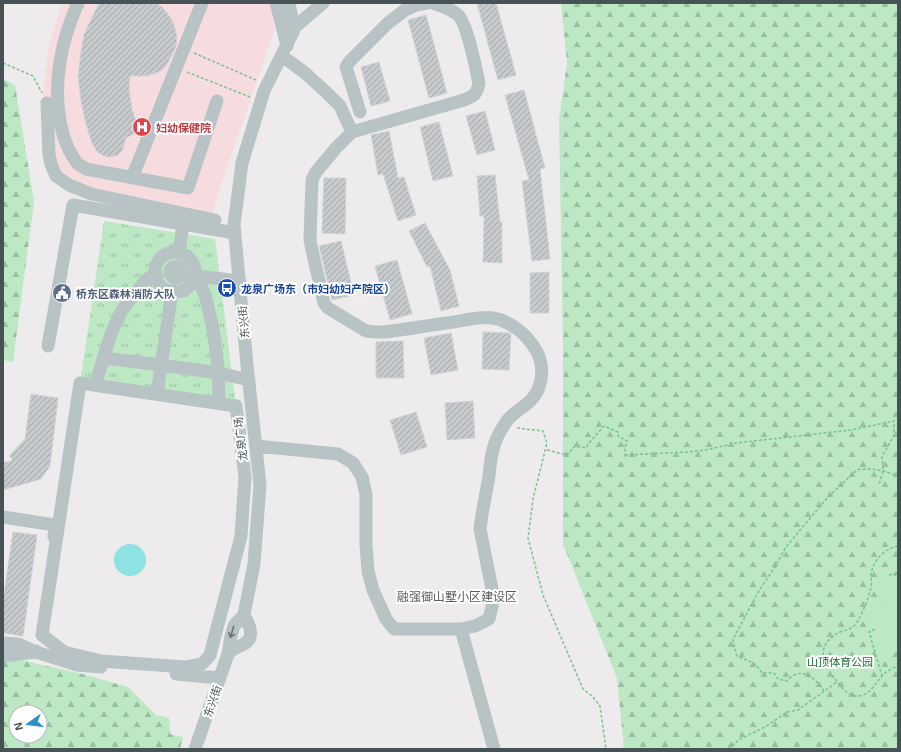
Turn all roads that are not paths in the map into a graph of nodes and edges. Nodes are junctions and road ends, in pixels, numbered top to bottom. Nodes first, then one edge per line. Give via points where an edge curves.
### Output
1 (78, 3) edge
2 (202, 3) edge
3 (276, 3) edge
4 (289, 3) edge
5 (323, 3) edge
6 (427, 3) edge
7 (434, 3) edge
8 (296, 26) junction
9 (284, 51) junction
10 (217, 101) dead end
11 (47, 103) road end
12 (360, 112) dead end
13 (352, 132) junction
14 (132, 178) junction
15 (183, 223) junction
16 (235, 229) junction
17 (179, 253) junction
18 (156, 273) junction
19 (195, 276) junction
20 (240, 281) junction
21 (172, 292) junction
22 (48, 346) dead end
23 (103, 358) junction
24 (161, 365) junction
25 (219, 373) junction
26 (249, 380) junction
27 (95, 385) junction
28 (76, 386) dead end
29 (157, 394) junction
30 (219, 403) junction
31 (256, 446) junction
32 (4, 517) edge
33 (57, 525) junction
34 (241, 532) junction
35 (257, 533) junction
36 (244, 615) junction
37 (461, 629) junction
38 (3, 643) edge
39 (36, 652) junction
40 (228, 654) junction
41 (3, 656) edge
42 (111, 665) junction
43 (196, 671) junction
44 (220, 678) junction
45 (195, 749) edge
46 (494, 749) edge

1 - 14 street via 70,20 60,62 58,89 62,131 68,150 78,164 86,169
2 - 14 street
3 - 9 street
4 - 8 street
5 - 8 street, 东兴街
6 - 12 street via 405,10 388,23 346,67
7 - 13 street via 459,16 465,25 479,82 478,91 464,100
8 - 9 street, 东兴街
9 - 13 street via 289,61 340,106
9 - 16 street, 东兴街 via 264,91 242,163
10 - 14 street via 188,188
11 - 16 street via 51,164 56,176 69,185 91,194
13 - 37 street via 316,172 312,180 310,240 324,303 328,308 366,331 375,332 474,319 492,318 504,321 530,340 537,350 541,363 539,387 533,398 507,421 495,443 491,461 480,530 493,594 489,619
15 - 16 street
15 - 17 street
15 - 22 street via 73,204
16 - 20 street, 东兴街
17 - 18 street via 167,254 162,258
17 - 19 street via 192,262
18 - 21 street via 162,287
18 - 23 street via 145,281 122,310
19 - 20 street
19 - 21 street via 188,288
19 - 25 street via 209,309
20 - 26 street, 东兴街
21 - 24 street
23 - 24 street
23 - 27 street
24 - 25 street
24 - 29 street
25 - 26 street
25 - 30 street
26 - 31 street, 东兴街
27 - 29 street, 龙泉广场
27 - 33 street, 龙泉广场 via 80,382
28 - 33 street
29 - 30 street, 龙泉广场
30 - 34 street, 龙泉广场 via 236,406 245,477
31 - 35 street, 东兴街 via 260,485
31 - 37 street via 338,454 353,463 362,477 366,494 368,571 386,619 394,629
32 - 33 street
33 - 39 street
33 - 42 street, 龙泉广场 via 42,635 64,652 101,660
34 - 35 street
34 - 43 street, 龙泉广场 via 210,655
35 - 36 street, 东兴街
36 -> 40 street, 东兴街 via 234,626
36 - 40 street via 251,635 249,640
37 - 46 street
38 - 39 street via 18,644
39 - 41 street
39 - 42 street via 77,665
40 - 44 street, 东兴街
42 - 43 street, 龙泉广场 via 186,667
43 - 44 street
44 - 45 street, 东兴街

